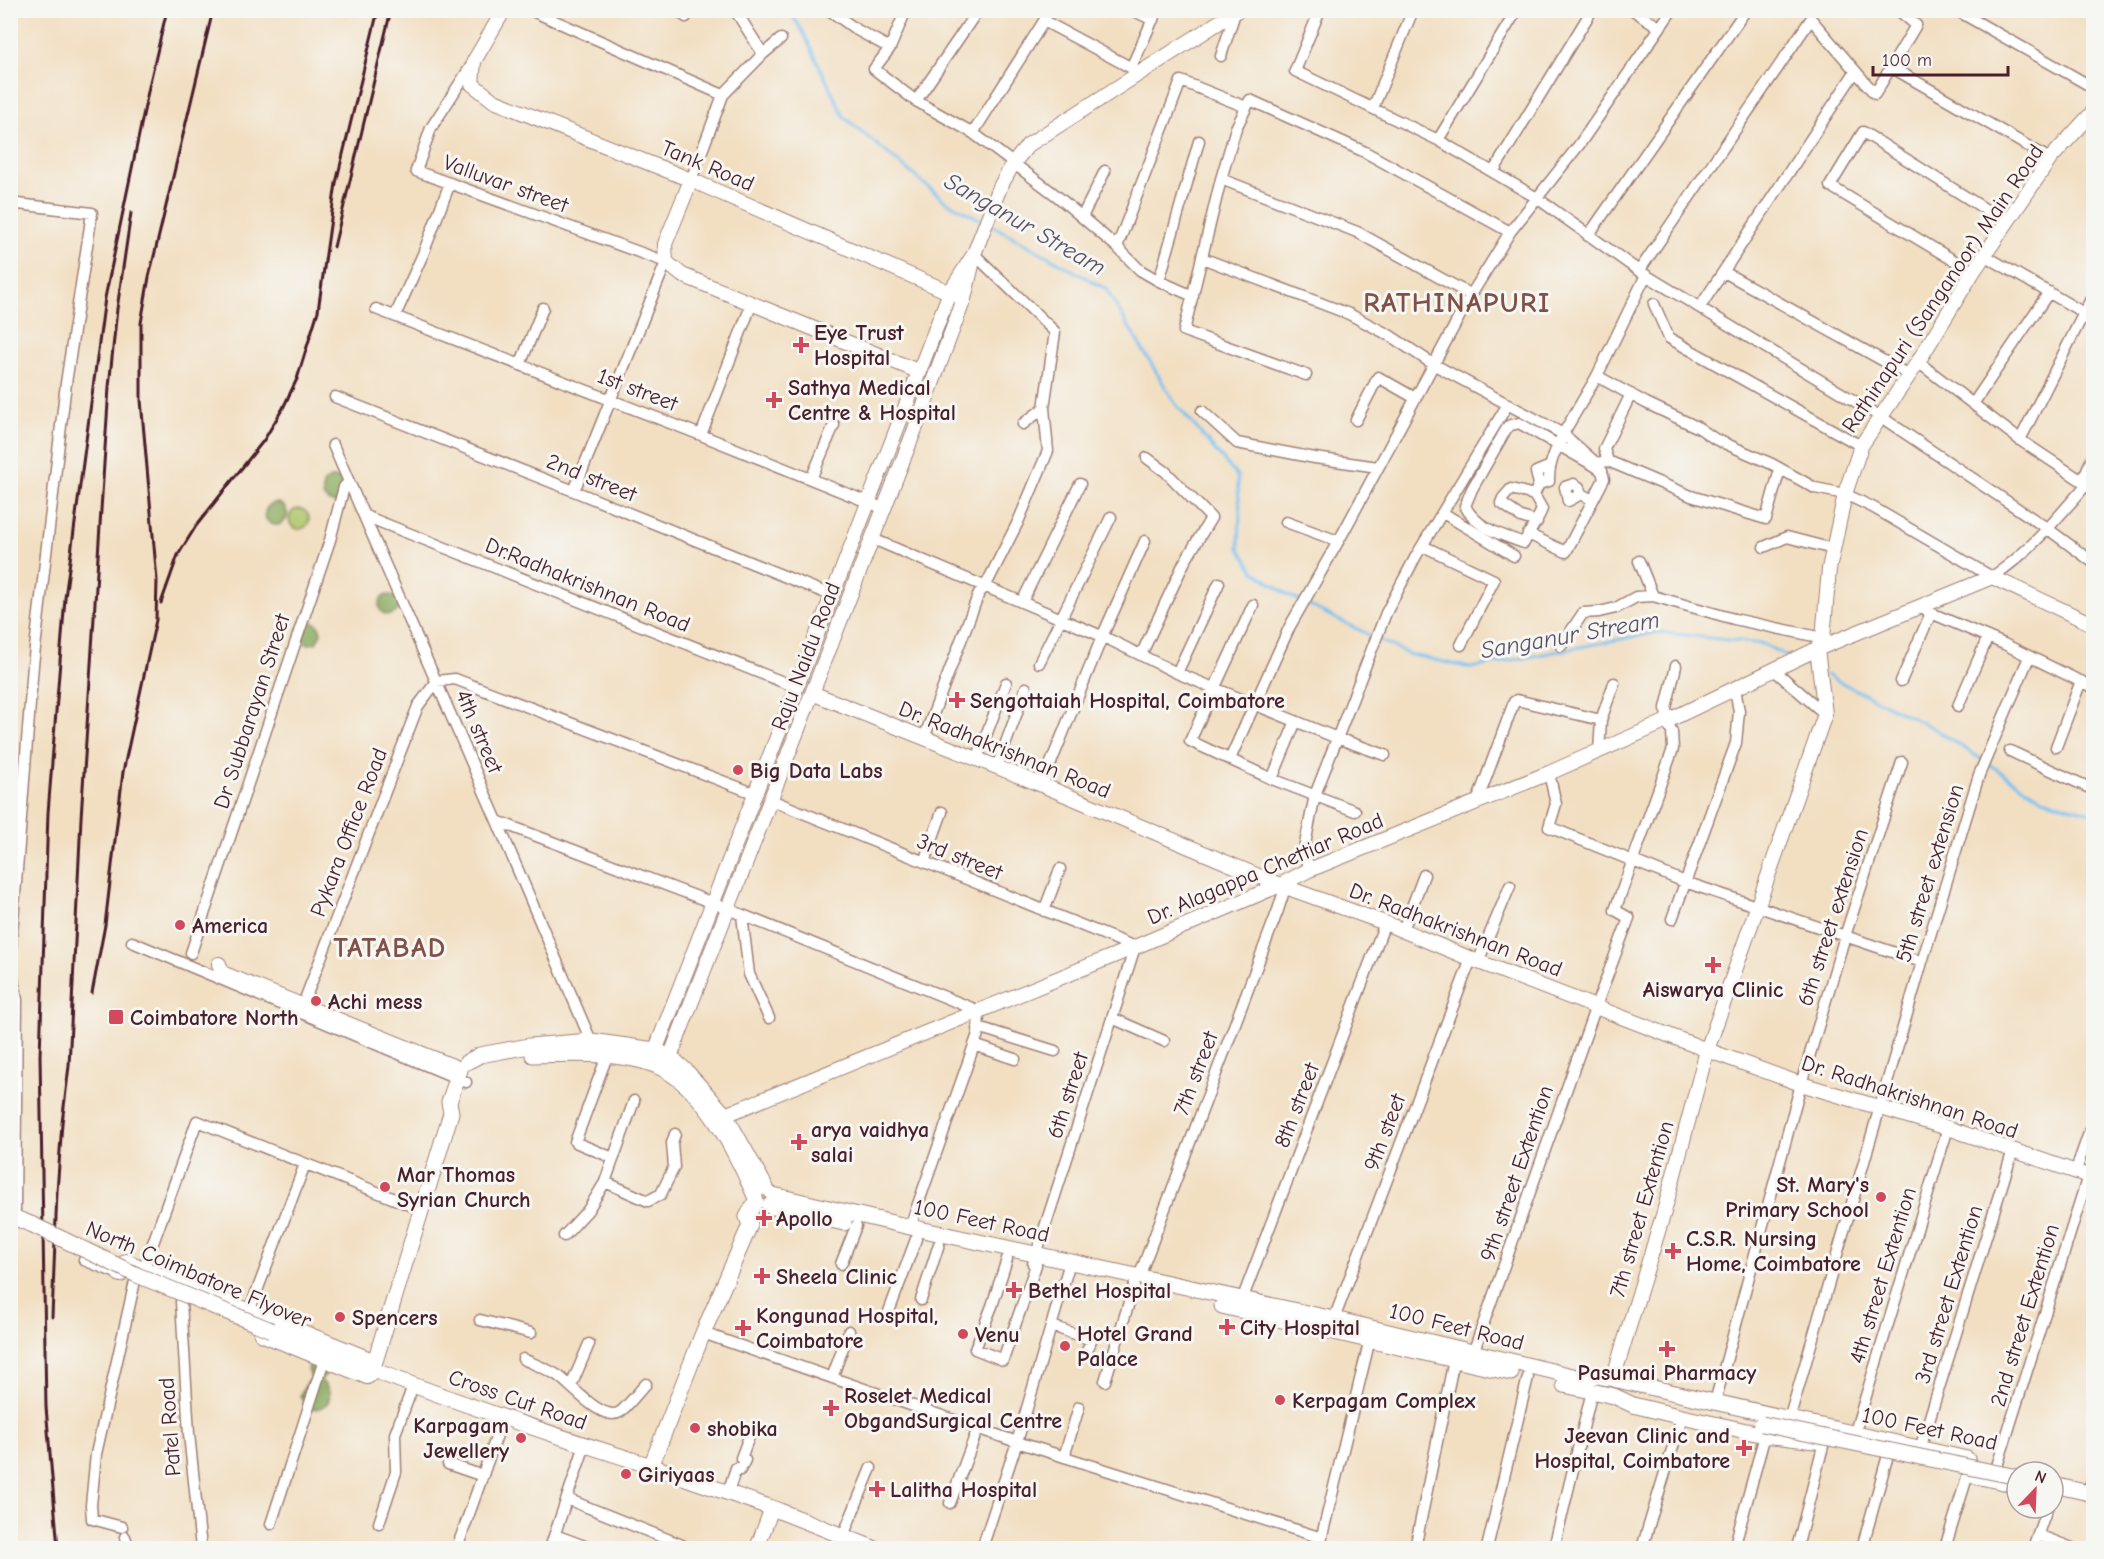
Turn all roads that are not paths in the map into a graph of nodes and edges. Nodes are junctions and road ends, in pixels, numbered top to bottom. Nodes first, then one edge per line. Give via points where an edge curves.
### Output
1 (504, 10) edge
2 (530, 10) edge
3 (676, 10) edge
4 (684, 10) edge
5 (735, 10) edge
6 (829, 10) edge
7 (906, 10) edge
8 (978, 10) edge
9 (1132, 10) edge
10 (1320, 10) edge
11 (1413, 10) edge
12 (1517, 10) edge
13 (1592, 10) edge
14 (1633, 10) edge
15 (1672, 10) edge
16 (1746, 10) edge
17 (1898, 10) edge
18 (1956, 10) edge
19 (1237, 11) edge
20 (1155, 15) edge
21 (1046, 16) edge
22 (1659, 27) junction
23 (781, 39) dead end
24 (890, 48) junction
25 (763, 54) junction
26 (1221, 56) dead end
27 (474, 61) junction
28 (1891, 67) junction
29 (1135, 70) junction
30 (1855, 72) junction
31 (2094, 88) edge
32 (723, 95) junction
33 (916, 101) junction
34 (2094, 102) edge
35 (1246, 107) junction
36 (1373, 108) junction
37 (2094, 111) edge
38 (2094, 120) edge
39 (973, 133) junction
40 (1438, 140) junction
41 (1199, 141) dead end
42 (2050, 159) junction
43 (1013, 164) junction
44 (1105, 171) dead end
45 (1493, 172) junction
46 (1221, 179) junction
47 (691, 180) junction
48 (450, 183) junction
49 (1537, 198) junction
50 (10, 203) edge
51 (1082, 217) junction
52 (2007, 223) junction
53 (1510, 231) junction
54 (1588, 236) junction
55 (1117, 247) junction
56 (974, 254) junction
57 (1984, 255) junction
58 (1202, 258) junction
59 (666, 262) junction
60 (1724, 272) junction
61 (1973, 272) junction
62 (1642, 273) junction
63 (1159, 281) junction
64 (950, 292) junction
65 (2049, 292) junction
66 (2094, 293) edge
67 (1471, 295) junction
68 (1193, 296) junction
69 (964, 299) junction
70 (752, 303) junction
71 (1654, 303) dead end
72 (1700, 307) junction
73 (543, 308) dead end
74 (376, 309) dead end
75 (2084, 313) junction
76 (395, 316) junction
77 (1918, 362) junction
78 (1433, 364) junction
79 (520, 365) junction
80 (920, 372) junction
81 (1306, 375) dead end
82 (1909, 375) junction
83 (1597, 376) junction
84 (1631, 394) junction
85 (335, 397) dead end
86 (1415, 398) junction
87 (609, 399) junction
88 (1508, 404) junction
89 (1973, 404) junction
90 (1044, 408) junction
91 (1202, 411) dead end
92 (1881, 417) junction
93 (1356, 420) dead end
94 (1023, 424) dead end
95 (834, 425) dead end
96 (1563, 434) junction
97 (701, 435) junction
98 (2020, 440) junction
99 (333, 445) dead end
100 (1558, 446) junction
101 (1861, 446) junction
102 (2094, 454) edge
103 (1147, 458) dead end
104 (1608, 461) junction
105 (1378, 466) junction
106 (1780, 469) junction
107 (811, 479) junction
108 (348, 483) junction
109 (1080, 484) dead end
110 (2087, 485) edge
111 (574, 491) junction
112 (1581, 494) dead end
113 (1845, 494) junction
114 (1534, 495) junction
115 (1593, 500) junction
116 (870, 502) junction
117 (885, 509) junction
118 (1443, 513) junction
119 (365, 516) junction
120 (1111, 517) dead end
121 (1286, 522) dead end
122 (1537, 522) junction
123 (2048, 529) junction
124 (1528, 534) junction
125 (873, 539) junction
126 (1145, 541) dead end
127 (1338, 542) junction
128 (1423, 546) junction
129 (1764, 547) dead end
130 (1833, 549) junction
131 (1514, 556) dead end
132 (1639, 561) dead end
133 (2094, 563) edge
134 (1992, 577) junction
135 (1219, 583) dead end
136 (985, 587) junction
137 (833, 596) junction
138 (1653, 596) junction
139 (1022, 602) junction
140 (1253, 605) dead end
141 (1925, 610) junction
142 (1060, 618) junction
143 (2094, 625) edge
144 (1102, 637) junction
145 (1988, 637) junction
146 (1461, 645) dead end
147 (1561, 646) dead end
148 (1819, 648) junction
149 (1141, 655) junction
150 (2029, 657) junction
151 (1039, 663) dead end
152 (1676, 666) dead end
153 (1776, 669) junction
154 (1177, 673) junction
155 (437, 681) junction
156 (1901, 681) dead end
157 (2081, 681) junction
158 (1614, 682) dead end
159 (1006, 683) dead end
160 (798, 688) junction
161 (1026, 688) dead end
162 (1215, 688) junction
163 (2094, 688) edge
164 (1735, 689) junction
165 (812, 693) junction
166 (1254, 703) junction
167 (1958, 706) dead end
168 (1824, 707) junction
169 (1601, 720) junction
170 (1667, 721) junction
171 (1296, 722) junction
172 (924, 738) junction
173 (1337, 738) junction
174 (2056, 747) dead end
175 (1599, 751) junction
176 (2010, 751) dead end
177 (1385, 755) dead end
178 (976, 759) junction
179 (1230, 759) junction
180 (1902, 762) dead end
181 (997, 767) junction
182 (1549, 772) junction
183 (1272, 779) junction
184 (1042, 785) junction
185 (2094, 790) edge
186 (756, 794) junction
187 (1315, 795) junction
188 (771, 800) junction
189 (1477, 802) junction
190 (1355, 811) dead end
191 (942, 812) dead end
192 (497, 821) junction
193 (1634, 861) junction
194 (924, 862) junction
195 (1060, 869) dead end
196 (1309, 870) junction
197 (1424, 875) dead end
198 (1685, 882) junction
199 (1280, 885) junction
200 (1510, 886) dead end
201 (713, 903) junction
202 (1757, 908) junction
203 (1044, 911) junction
204 (736, 912) junction
205 (1672, 919) dead end
206 (1385, 923) junction
207 (1403, 930) junction
208 (1845, 936) junction
209 (132, 942) dead end
210 (1135, 947) junction
211 (191, 953) dead end
212 (10, 958) edge
213 (1475, 960) junction
214 (1922, 962) junction
215 (10, 963) edge
216 (303, 1004) junction
217 (1596, 1006) junction
218 (979, 1011) junction
219 (770, 1018) dead end
220 (1112, 1018) junction
221 (978, 1027) junction
222 (591, 1041) junction
223 (1164, 1041) dead end
224 (974, 1045) junction
225 (1707, 1050) junction
226 (1055, 1051) dead end
227 (607, 1056) junction
228 (652, 1057) junction
229 (1015, 1059) dead end
230 (668, 1063) junction
231 (464, 1071) junction
232 (1801, 1084) junction
233 (634, 1101) dead end
234 (1880, 1106) junction
235 (725, 1114) junction
236 (2094, 1119) edge
237 (1948, 1128) junction
238 (675, 1134) dead end
239 (2013, 1150) junction
240 (614, 1158) junction
241 (305, 1164) junction
242 (2086, 1175) edge
243 (605, 1182) junction
244 (13, 1184) edge
245 (764, 1199) junction
246 (420, 1209) junction
247 (12, 1217) edge
248 (856, 1226) junction
249 (913, 1233) junction
250 (564, 1236) dead end
251 (939, 1244) junction
252 (1007, 1258) junction
253 (84, 1260) dead end
254 (1035, 1261) junction
255 (841, 1264) dead end
256 (1069, 1267) junction
257 (144, 1268) junction
258 (119, 1274) junction
259 (135, 1281) junction
260 (1136, 1282) junction
261 (921, 1300) dead end
262 (1242, 1300) junction
263 (181, 1301) junction
264 (249, 1312) junction
265 (887, 1317) dead end
266 (1334, 1319) junction
267 (480, 1320) dead end
268 (1052, 1326) junction
269 (849, 1331) dead end
270 (531, 1333) dead end
271 (703, 1333) junction
272 (1370, 1340) junction
273 (589, 1344) dead end
274 (1473, 1353) junction
275 (1086, 1354) dead end
276 (523, 1359) dead end
277 (324, 1360) junction
278 (1454, 1360) junction
279 (373, 1366) junction
280 (1528, 1377) junction
281 (832, 1378) junction
282 (1105, 1381) dead end
283 (646, 1384) dead end
284 (413, 1386) junction
285 (571, 1386) junction
286 (1614, 1387) junction
287 (1592, 1391) junction
288 (1715, 1402) junction
289 (1078, 1407) dead end
290 (1682, 1417) junction
291 (503, 1418) junction
292 (1789, 1420) junction
293 (978, 1428) junction
294 (1764, 1429) junction
295 (750, 1434) dead end
296 (1854, 1435) junction
297 (1017, 1442) junction
298 (1824, 1442) junction
299 (585, 1445) junction
300 (1920, 1449) junction
301 (1888, 1455) junction
302 (1064, 1457) junction
303 (448, 1464) dead end
304 (651, 1466) junction
305 (871, 1468) dead end
306 (1994, 1473) junction
307 (2005, 1473) edge
308 (1968, 1474) junction
309 (2005, 1475) edge
310 (483, 1476) junction
311 (2005, 1479) edge
312 (2065, 1480) edge
313 (2065, 1485) edge
314 (2093, 1486) edge
315 (728, 1492) junction
316 (2065, 1496) edge
317 (567, 1498) junction
318 (2094, 1502) edge
319 (950, 1503) dead end
320 (772, 1508) junction
321 (2043, 1520) edge
322 (379, 1523) dead end
323 (271, 1524) dead end
324 (555, 1535) junction
325 (2038, 1535) junction
326 (843, 1536) junction
327 (125, 1538) edge
328 (1322, 1545) edge
329 (201, 1548) edge
330 (457, 1548) edge
331 (550, 1548) edge
332 (590, 1548) edge
333 (681, 1548) edge
334 (757, 1548) edge
335 (873, 1548) edge
336 (982, 1548) edge
337 (1415, 1548) edge
338 (1487, 1548) edge
339 (1554, 1548) edge
340 (1642, 1548) edge
341 (1734, 1548) edge
342 (1797, 1548) edge
343 (1862, 1548) edge
344 (1945, 1548) edge
345 (2033, 1548) edge
346 (2072, 1548) edge

1 - 27 street
2 - 32 street
3 - 4 street via 686,17
5 - 25 street
6 - 24 street
7 - 24 street
8 - 33 street
9 - 20 street
10 - 36 street via 1295,71
11 - 36 street
12 - 40 street
13 - 45 street
14 - 22 street
15 - 22 street
16 - 54 street
17 - 28 street via 1916,25
18 - 31 street
19 - 26 street
19 - 29 street
20 - 29 street
21 - 29 street
21 - 39 street
22 - 49 street via 1579,145
23 - 25 street
24 - 33 street via 874,69
25 - 32 street
27 - 47 street, Tank Road via 472,84 494,101
27 - 48 street, Valluvar street via 431,128 416,171
28 - 30 street via 1875,94
28 - 42 street
29 - 43 street via 1028,145
30 - 60 street
30 - 62 street via 1811,19
32 - 47 street
33 - 39 street
34 - 42 street via 2052,148
35 - 46 street
35 - 53 street via 1250,100 1365,152
35 - 55 street via 1181,81
36 - 40 street
37 - 42 street, Rathinapuri (Sanganoor) Main Road
38 - 42 street via 2058,158
39 - 43 street
40 - 45 street
41 - 63 street
42 - 52 street, Rathinapuri (Sanganoor) Main Road
43 - 51 street
43 - 56 street
44 - 51 street
45 - 49 street
46 - 58 street
46 - 67 street via 1357,232
47 - 59 street via 665,244
47 - 64 street, Tank Road
48 - 59 street, Valluvar street
48 - 76 street
49 - 53 street
49 - 54 street
50 - 212 street via 92,213 66,383 33,665
51 - 55 street
52 - 57 street, Rathinapuri (Sanganoor) Main Road
52 - 61 street via 1863,132 1830,186
53 - 67 street
54 - 62 street
55 - 63 street via 1140,270
56 - 64 street, Raju Naidu Road
56 - 69 street, Raju Naidu Road
56 - 90 street via 1055,332
57 - 61 street, Rathinapuri (Sanganoor) Main Road
57 - 65 street
58 - 68 street
58 - 78 street via 1349,314
59 - 70 street via 682,274
59 - 87 street
60 - 72 street
60 - 82 street
61 - 77 street, Rathinapuri (Sanganoor) Main Road
62 - 72 street
62 - 83 street
63 - 68 street
64 - 69 street, Tank Road
64 - 80 street, Raju Naidu Road
65 - 75 street
65 - 89 street
66 - 75 street
67 - 78 street
68 - 81 street via 1184,331
69 - 117 street, Raju Naidu Road
70 - 80 street
70 - 97 street
71 - 101 street via 1669,338
72 - 92 street
73 - 79 street
74 - 76 street, 1st street
75 - 98 street
76 - 79 street, 1st street
77 - 82 street, Rathinapuri (Sanganoor) Main Road
77 - 89 street
78 - 86 street
78 - 88 street
79 - 87 street, 1st street
80 - 116 street, Raju Naidu Road
82 - 92 street, Rathinapuri (Sanganoor) Main Road
83 - 84 street
83 - 96 street
84 - 104 street via 1604,449
84 - 106 street
85 - 111 street, 2nd street
86 - 93 street via 1378,377
86 - 105 street
87 - 97 street, 1st street
87 - 111 street
88 - 96 street
88 - 118 street
89 - 98 street
90 - 94 street
90 - 136 street via 1048,451
91 - 105 street via 1237,443
92 - 101 street, Rathinapuri (Sanganoor) Main Road
92 - 123 street
95 - 107 street
96 - 100 street
96 - 104 street via 1596,463
97 - 107 street, 1st street
98 - 110 street
99 - 108 street, 4th street
100 - 114 street via 1548,467 1549,481 1539,484
100 - 115 street via 1602,471 1604,479
100 - 124 street via 1519,423 1508,426 1466,506 1470,515 1486,528 1524,543
101 - 113 street, Rathinapuri (Sanganoor) Main Road
102 - 110 street
103 - 149 street via 1211,518 1184,563
104 - 106 street via 1691,496 1766,519
105 - 127 street
106 - 113 street via 1815,488
107 - 116 street, 1st street
108 - 119 street, 4th street
108 - 211 street, Dr Subbarayan Street
109 - 139 street
110 - 123 street
111 - 137 street, 2nd street
112 - 115 street
113 - 130 street, Rathinapuri (Sanganoor) Main Road
113 - 134 street
114 - 122 street via 1542,509
114 - 122 street via 1511,489 1501,503 1521,518
115 - 124 street via 1566,552
116 - 117 street, 1st street
116 - 137 street, Raju Naidu Road
117 - 125 street, Raju Naidu Road
118 - 128 street
118 - 131 street
119 - 155 street, 4th street
119 - 160 street, Dr.Radhakrishnan Road
120 - 142 street
121 - 127 street
122 - 124 street
123 - 133 street
123 - 134 street
125 - 136 street
125 - 165 street, Raju Naidu Road
126 - 144 street
127 - 166 street via 1295,617
128 - 146 street via 1494,580
128 - 173 street via 1386,612
129 - 130 street via 1787,537
130 - 148 street, Rathinapuri (Sanganoor) Main Road
132 - 138 street
134 - 141 street, Dr. Alagappa Chettiar Road
134 - 143 street
135 - 154 street
136 - 139 street
136 - 172 street via 970,615
137 - 160 street, Raju Naidu Road
138 - 147 street via 1636,597 1617,608 1583,613
138 - 148 street
139 - 142 street
140 - 162 street
141 - 145 street
141 - 148 street, Dr. Alagappa Chettiar Road
141 - 156 street
142 - 144 street
142 - 151 street
144 - 149 street
144 - 184 street
145 - 150 street
145 - 167 street
148 - 153 street, Dr. Alagappa Chettiar Road
148 - 168 street, Rathinapuri (Sanganoor) Main Road
149 - 154 street
150 - 157 street
150 - 214 street, 5th street extension via 1980,773
152 - 170 street via 1666,708
153 - 164 street, Dr. Alagappa Chettiar Road
153 - 168 street
154 - 162 street
155 - 186 street via 455,679
155 - 192 street, 4th street
155 - 216 street, Pykara Office Road via 418,706
157 - 163 street
157 - 174 street
158 - 169 street
159 - 178 street
160 - 186 street, Raju Naidu Road
161 - 181 street
162 - 166 street
162 - 179 street via 1190,741
164 - 170 street, Dr. Alagappa Chettiar Road
164 - 198 street via 1739,711 1736,743
165 - 172 street, Dr. Radhakrishnan Road
165 - 188 street, Raju Naidu Road
166 - 171 street
166 - 179 street
168 - 202 street, Rathinapuri (Sanganoor) Main Road
169 - 175 street
169 - 189 street via 1517,700
170 - 175 street, Dr. Alagappa Chettiar Road
170 - 193 street via 1673,749
171 - 173 street
171 - 183 street
172 - 178 street, Dr. Radhakrishnan Road
173 - 177 street
173 - 187 street
175 - 182 street, Dr. Alagappa Chettiar Road
176 - 185 street
178 - 181 street, Dr. Radhakrishnan Road
179 - 183 street
180 - 208 street, 6th street extension
181 - 184 street, Dr. Radhakrishnan Road
182 - 189 street, Dr. Alagappa Chettiar Road
182 - 193 street via 1556,804 1548,827
183 - 187 street
184 - 199 street, Dr. Radhakrishnan Road
186 - 201 street, Raju Naidu Road
187 - 190 street
187 - 196 street via 1304,849
188 - 194 street, 3rd street
188 - 204 street, Raju Naidu Road
189 - 196 street, Dr. Alagappa Chettiar Road
191 - 194 street
192 - 201 street
192 - 222 street, 4th street
193 - 198 street
193 - 217 street, 9th street Extention via 1615,910 1629,918
194 - 203 street, 3rd street
195 - 203 street
196 - 199 street, Dr. Alagappa Chettiar Road
197 - 207 street
198 - 202 street
198 - 205 street
199 - 206 street, Dr. Radhakrishnan Road
199 - 210 street, Dr. Alagappa Chettiar Road
199 - 260 street, 7th street via 1286,888
200 - 213 street, 9th steet
201 - 204 street
201 - 228 street, Raju Naidu Road
202 - 208 street
202 - 225 street, Rathinapuri (Sanganoor) Main Road
203 - 210 street, 3rd street
204 - 218 street
204 - 219 street via 749,974
204 - 230 street, Raju Naidu Road
206 - 207 street, Dr. Radhakrishnan Road
206 - 262 street, 8th street
207 - 213 street, Dr. Radhakrishnan Road
208 - 214 street
208 - 232 street, 6th street extension
209 - 231 street
210 - 218 street, Dr. Alagappa Chettiar Road
210 - 220 street, 6th street
213 - 217 street, Dr. Radhakrishnan Road
213 - 266 street, 9th steet
214 - 234 street, 5th street extension
215 - 244 street via 16,1000
216 - 216 street via 222,973 219,964
216 - 231 street
217 - 225 street, Dr. Radhakrishnan Road
217 - 274 street, 9th street Extention
218 - 221 street
218 - 235 street, Dr. Alagappa Chettiar Road
220 - 223 street
220 - 254 street, 6th street
221 - 224 street
221 - 226 street
222 - 228 main road
222 - 231 main road via 480,1055
224 - 229 street
224 - 249 street
225 - 232 street, Dr. Radhakrishnan Road
225 - 286 street, 7th street Extention
227 - 228 main road
227 - 231 main road via 529,1055
227 - 240 street via 575,1142
228 - 230 main road
230 - 235 main road via 685,1070
230 - 245 main road via 719,1125
231 - 246 main road via 458,1106 451,1113
232 - 234 street, Dr. Radhakrishnan Road
232 - 288 street, 6th street extension
233 - 240 street
234 - 237 street, Dr. Radhakrishnan Road
234 - 292 street, 5th street extension
235 - 245 main road
236 - 242 street, 2nd street Extention
237 - 239 street, Dr. Radhakrishnan Road
237 - 296 street, 4th street Extention
238 - 243 street via 674,1167 661,1194 648,1201
239 - 242 street, Dr. Radhakrishnan Road
239 - 300 street, 3rd street Extention
240 - 243 street
241 - 246 street
241 - 257 street via 197,1121
241 - 264 street
242 - 306 street, 2nd street Extention
243 - 250 street via 588,1210
244 - 247 street
245 - 248 main road, 100 Feet Road
245 - 249 main road, 100 Feet Road
245 - 271 main road via 747,1217 750,1225
246 - 279 main road
247 - 279 main road, North Coimbatore Flyover, bridge via 25,1228 33,1225 138,1275 346,1360
248 - 249 main road, 100 Feet Road
248 - 255 street
249 - 251 main road, 100 Feet Road
249 - 254 main road, 100 Feet Road
249 - 265 street
251 - 252 main road, 100 Feet Road
251 - 261 street
252 - 254 main road, 100 Feet Road
252 - 254 street, 6th street via 975,1349 1003,1360
253 - 258 street
254 - 256 main road, 100 Feet Road
256 - 260 main road, 100 Feet Road
256 - 268 street
257 - 258 street via 126,1261
257 - 264 street
258 - 259 street
259 - 263 street
259 - 327 street via 96,1454 91,1505 92,1519
260 - 262 main road, 100 Feet Road
260 - 272 main road, 100 Feet Road
260 - 282 street
262 - 266 main road, 100 Feet Road
263 - 277 street
263 - 329 street, Patel Road
264 - 279 street
266 - 274 main road, 100 Feet Road
267 - 270 street
268 - 275 street via 1091,1340
268 - 297 street
269 - 281 street
271 - 281 street
271 - 304 main road
272 - 278 main road, 100 Feet Road
272 - 328 street
273 - 285 street
274 - 286 main road, 100 Feet Road via 1581,1378 1597,1376
276 - 285 street
277 - 279 street via 367,1377
277 - 323 street
278 - 280 main road, 100 Feet Road
278 - 337 street
279 - 284 main road, Cross Cut Road
280 - 287 main road, 100 Feet Road
280 - 338 street
281 - 293 street
283 - 285 street via 620,1412 613,1414 591,1407
284 - 291 main road, Cross Cut Road
284 - 322 street via 394,1434 396,1472
286 - 287 main road, 100 Feet Road
286 - 288 main road, 100 Feet Road
286 - 290 main road, 100 Feet Road via 1634,1406
286 - 294 main road via 1633,1399
286 - 294 main road via 1746,1417
287 - 339 street
288 - 292 main road, 100 Feet Road
289 - 302 street
290 - 294 main road, 100 Feet Road
290 - 340 street
291 - 299 main road, Cross Cut Road
291 - 310 street
292 - 296 main road, 100 Feet Road
293 - 297 street
293 - 319 street
294 - 298 main road, 100 Feet Road
294 - 309 main road, bridge
294 - 341 street
295 - 315 street via 741,1458 745,1460 740,1470 736,1468
296 - 300 main road, 100 Feet Road
297 - 302 street
297 - 336 street
298 - 301 main road, 100 Feet Road
298 - 342 street
299 - 304 main road, Cross Cut Road
299 - 317 street
300 - 306 main road, 100 Feet Road
301 - 308 main road, 100 Feet Road
301 - 343 street
302 - 328 street
303 - 310 street
304 - 315 main road, Cross Cut Road
305 - 326 street
306 - 307 main road, 100 Feet Road
306 - 308 main road, 100 Feet Road
306 - 311 main road, 100 Feet Road
308 - 344 street
310 - 330 street
312 - 314 main road
313 - 314 main road
315 - 320 main road, Cross Cut Road
316 - 318 main road
317 - 324 street
317 - 333 street via 682,1545
320 - 326 main road, Cross Cut Road
320 - 334 street
321 - 325 street
324 - 331 street
324 - 332 street
325 - 345 street
325 - 346 street
326 - 335 main road, Cross Cut Road

